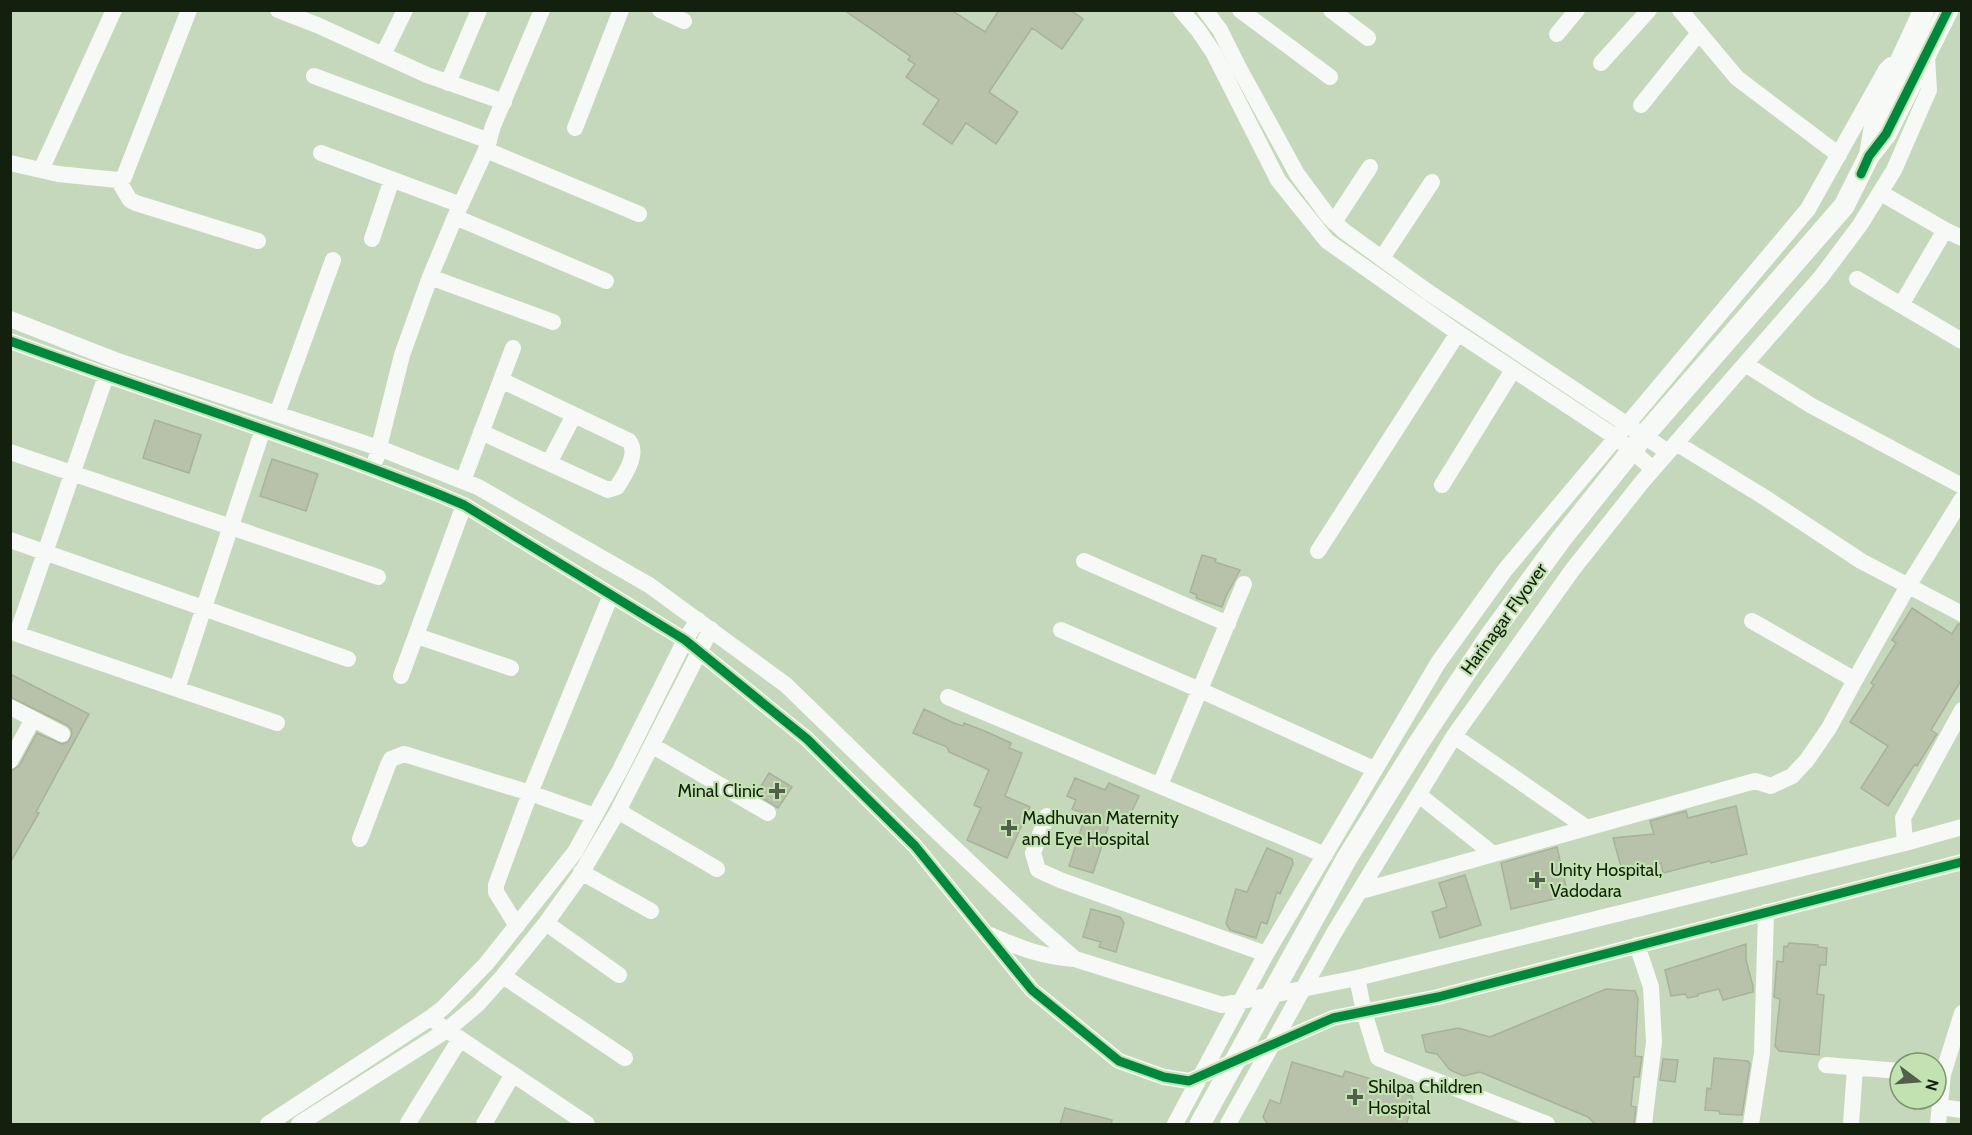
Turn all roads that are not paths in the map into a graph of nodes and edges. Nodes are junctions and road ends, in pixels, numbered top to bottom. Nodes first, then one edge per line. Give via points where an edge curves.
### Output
1 (114, 10) edge
2 (189, 10) edge
3 (278, 10) edge
4 (405, 10) edge
5 (479, 10) edge
6 (542, 10) edge
7 (621, 10) edge
8 (660, 10) edge
9 (1181, 10) edge
10 (1205, 10) edge
11 (1238, 10) edge
12 (1331, 10) edge
13 (1578, 10) edge
14 (1649, 10) edge
15 (1680, 10) edge
16 (1924, 10) edge
17 (1948, 10) edge
18 (684, 21) dead end
19 (1220, 30) junction
20 (1699, 33) junction
21 (1557, 34) dead end
22 (1368, 38) dead end
23 (1209, 44) junction
24 (1917, 53) junction
25 (383, 55) junction
26 (1601, 63) dead end
27 (314, 76) dead end
28 (1330, 77) dead end
29 (448, 83) junction
30 (504, 102) junction
31 (1641, 105) dead end
32 (575, 128) dead end
33 (488, 145) junction
34 (321, 153) dead end
35 (1839, 155) junction
36 (10, 164) edge
37 (1370, 167) dead end
38 (40, 170) junction
39 (392, 179) junction
40 (118, 180) junction
41 (1432, 182) dead end
42 (1881, 193) junction
43 (458, 211) junction
44 (639, 214) dead end
45 (1334, 222) junction
46 (1946, 230) junction
47 (1962, 238) edge
48 (372, 239) dead end
49 (258, 241) dead end
50 (1382, 258) junction
51 (333, 260) dead end
52 (430, 278) junction
53 (1857, 279) dead end
54 (606, 281) dead end
55 (1901, 306) junction
56 (10, 319) edge
57 (553, 322) dead end
58 (1458, 333) junction
59 (10, 341) edge
60 (1962, 341) edge
61 (513, 348) dead end
62 (1745, 364) junction
63 (1513, 370) junction
64 (106, 376) junction
65 (501, 380) junction
66 (277, 414) junction
67 (574, 415) junction
68 (1628, 424) junction
69 (263, 429) junction
70 (481, 432) junction
71 (1617, 438) junction
72 (379, 448) junction
73 (1672, 448) junction
74 (10, 452) edge
75 (549, 463) junction
76 (374, 468) junction
77 (1653, 469) junction
78 (73, 473) junction
79 (463, 481) junction
80 (1442, 485) dead end
81 (1962, 486) edge
82 (1962, 499) edge
83 (464, 505) junction
84 (231, 526) junction
85 (10, 540) edge
86 (1318, 551) dead end
87 (45, 552) junction
88 (1084, 561) dead end
89 (378, 577) dead end
90 (1244, 584) dead end
91 (1908, 586) junction
92 (611, 595) junction
93 (204, 608) junction
94 (1962, 614) edge
95 (1752, 621) dead end
96 (1228, 624) junction
97 (705, 625) junction
98 (1061, 630) dead end
99 (14, 633) edge
100 (417, 636) junction
101 (685, 640) junction
102 (699, 652) junction
103 (348, 659) dead end
104 (511, 668) dead end
105 (401, 676) dead end
106 (1855, 680) junction
107 (177, 689) junction
108 (1200, 690) junction
109 (948, 697) dead end
110 (10, 707) edge
111 (1962, 710) edge
112 (33, 718) junction
113 (277, 723) dead end
114 (62, 734) dead end
115 (1454, 736) junction
116 (652, 746) junction
117 (10, 761) edge
118 (1374, 769) junction
119 (1160, 785) junction
120 (530, 794) junction
121 (1419, 795) junction
122 (618, 812) junction
123 (768, 813) dead end
124 (595, 816) junction
125 (1047, 816) dead end
126 (929, 824) junction
127 (1587, 828) junction
128 (1961, 832) edge
129 (360, 839) dead end
130 (911, 842) junction
131 (1905, 843) junction
132 (1493, 854) junction
133 (1325, 855) junction
134 (1962, 862) edge
135 (717, 869) dead end
136 (581, 872) junction
137 (1361, 891) junction
138 (651, 911) dead end
139 (1766, 912) junction
140 (546, 923) junction
141 (517, 926) junction
142 (986, 934) junction
143 (1637, 945) junction
144 (1266, 954) junction
145 (1075, 958) junction
146 (503, 975) junction
147 (619, 975) dead end
148 (1357, 978) junction
149 (1303, 989) junction
150 (1242, 1001) junction
151 (1364, 1012) junction
152 (1962, 1013) edge
153 (430, 1018) junction
154 (454, 1034) junction
155 (1272, 1045) junction
156 (1948, 1051) edge
157 (625, 1058) dead end
158 (1826, 1065) dead end
159 (1855, 1068) junction
160 (1888, 1070) edge
161 (513, 1074) junction
162 (1202, 1076) junction
163 (564, 1118) edge
164 (408, 1123) dead end
165 (268, 1125) edge
166 (299, 1125) edge
167 (484, 1125) edge
168 (587, 1125) edge
169 (1175, 1125) edge
170 (1200, 1125) edge
171 (1228, 1125) edge
172 (1547, 1125) edge
173 (1644, 1125) edge
174 (1751, 1125) edge
175 (1851, 1125) edge

1 - 38 street
2 - 40 street via 124,177
3 - 25 street
4 - 25 street
5 - 29 street
6 - 30 street
7 - 32 street
8 - 18 street
9 - 23 street
10 - 19 street
11 - 19 street
11 - 28 street
12 - 22 street
13 - 21 street
14 - 26 street
15 - 20 street
16 - 24 main road
17 - 24 main road
19 - 23 street
19 - 45 street via 1297,174
20 - 31 street
20 - 35 street via 1737,78
23 - 58 street via 1272,171 1318,232
24 - 35 street via 1886,70
24 - 42 street via 1929,90
24 - 170 main road, Harinagar Flyover via 1886,134 1844,206 1641,439 1490,636 1347,858
25 - 29 street
27 - 33 street
29 - 30 street
30 - 33 street
33 - 43 street
33 - 44 street
34 - 39 street
35 - 68 street via 1808,209
36 - 38 street
37 - 45 street
38 - 40 street
39 - 43 street
39 - 48 street
40 - 49 street via 136,203
41 - 50 street
42 - 46 street
42 - 62 street via 1833,263
43 - 52 street
43 - 54 street
45 - 50 street
46 - 47 street
46 - 55 street
50 - 68 street
51 - 66 street
52 - 57 street
52 - 72 street via 402,355
53 - 55 street
55 - 60 street
56 - 66 street via 115,360
58 - 63 street
58 - 86 street
59 - 64 street
61 - 65 street
62 - 73 street
62 - 81 street via 1812,406
63 - 71 street
63 - 80 street
64 - 69 street
64 - 78 street
65 - 67 street
65 - 70 street
66 - 72 street
67 - 75 street
67 - 75 street via 633,446 621,482 608,490
68 - 71 street
68 - 73 street
69 - 76 street
69 - 84 street
70 - 75 street
70 - 79 street
71 - 77 street
71 - 118 street via 1505,570 1438,663
72 - 76 street
72 - 79 street
73 - 77 street
73 - 91 street via 1764,497 1861,561
74 - 78 street
76 - 83 street
77 - 115 street via 1573,569
78 - 84 street
78 - 87 street
79 - 97 street via 649,585
82 - 91 street
83 - 92 street
83 - 100 street
84 - 89 street
84 - 93 street
85 - 87 street
87 - 93 street
87 - 99 street
88 - 96 street
90 - 96 street
91 - 94 street
91 - 106 street
92 - 101 street
92 - 120 street
93 - 103 street
93 - 107 street
95 - 106 street
96 - 108 street
97 - 101 street
97 - 102 street
97 - 126 street via 786,685
98 - 108 street
99 - 107 street
100 - 104 street
100 - 105 street
101 - 102 street
101 - 124 street
102 - 116 street
102 - 130 street via 807,739
106 - 127 street via 1829,728 1792,776 1771,786 1755,781
107 - 113 street
108 - 118 street
108 - 119 street
109 - 119 street
110 - 112 street
111 - 131 street via 1903,818
112 - 114 street
112 - 117 street
115 - 121 street
115 - 127 street
116 - 122 street
116 - 123 street
118 - 133 street
119 - 133 street
120 - 124 street
120 - 129 street via 397,755 388,765
120 - 141 street via 495,889
121 - 132 street
121 - 137 street
122 - 135 street
122 - 136 street
124 - 141 street via 561,872
125 - 144 street via 1033,853 1038,870
126 - 130 street
126 - 145 street
127 - 132 street
128 - 131 street
130 - 142 street
131 - 148 street
132 - 137 street
133 - 144 street
134 - 139 street
136 - 138 street
136 - 140 street
137 - 149 street
139 - 143 street
139 - 174 street via 1762,1053
140 - 146 street
140 - 147 street
141 - 153 street via 486,964
142 - 145 street via 1033,953
142 - 162 street via 1032,990 1119,1061 1164,1077 1189,1081
143 - 151 street via 1438,997
143 - 173 street via 1651,987 1654,1042
144 - 150 street
145 - 150 street via 1222,1005
146 - 154 street
146 - 157 street
148 - 149 street
148 - 151 street
149 - 150 street
149 - 155 street
150 - 162 street
151 - 155 street via 1333,1018
151 - 172 street via 1378,1058
152 - 156 street
153 - 154 street
153 - 165 street
154 - 161 street
154 - 164 street
154 - 166 street
155 - 162 street
155 - 171 street
158 - 159 street
159 - 160 street
159 - 175 street
161 - 163 street
161 - 167 street
162 - 169 street
163 - 168 street

